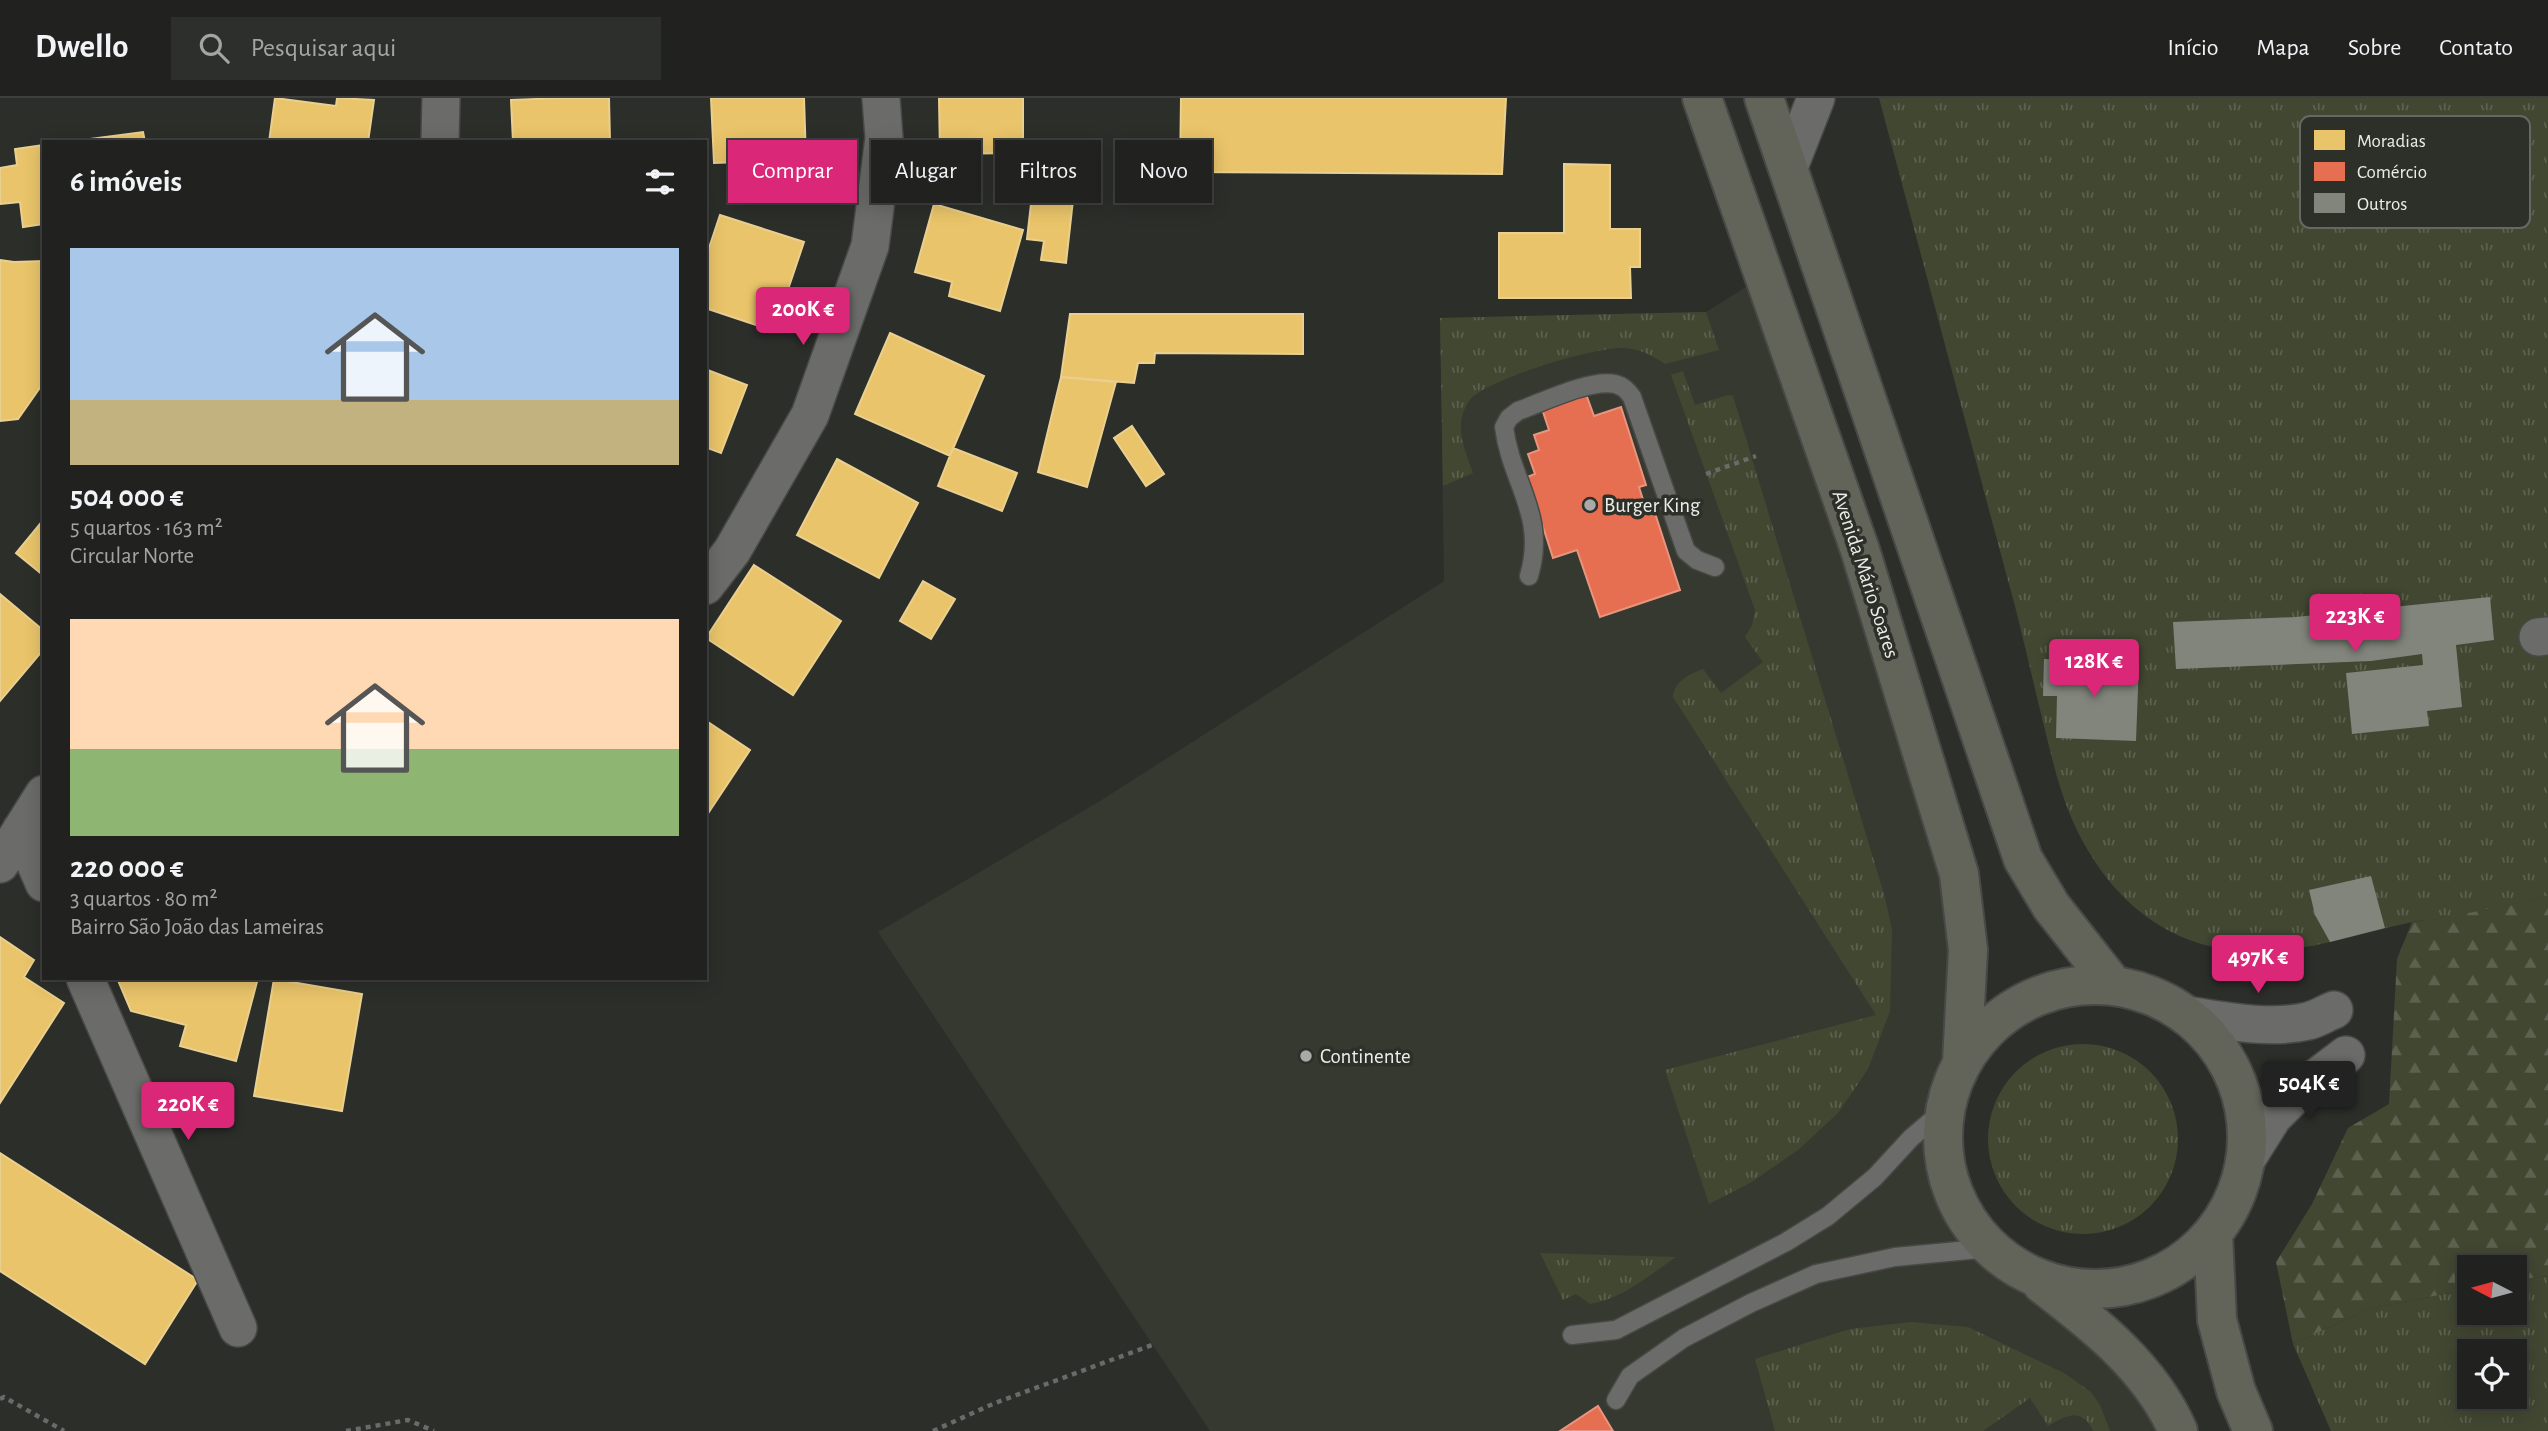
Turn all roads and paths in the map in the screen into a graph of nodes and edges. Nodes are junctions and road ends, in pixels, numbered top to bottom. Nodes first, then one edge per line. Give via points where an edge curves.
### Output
1 (441, 98) edge
2 (881, 98) edge
3 (1702, 98) edge
4 (1764, 98) edge
5 (1816, 98) edge
6 (440, 140) edge
7 (1789, 167) junction
8 (1756, 456) dead end
9 (1706, 474) dead end
10 (1716, 567) dead end
11 (1529, 576) dead end
12 (707, 583) edge
13 (42, 797) edge
14 (21, 830) junction
15 (0, 864) edge
16 (42, 878) edge
17 (86, 980) edge
18 (2113, 985) junction
19 (2334, 1010) dead end
20 (2187, 1015) junction
21 (2346, 1055) dead end
22 (1962, 1062) junction
23 (1945, 1109) junction
24 (2246, 1160) junction
25 (2213, 1234) junction
26 (1990, 1248) junction
27 (2032, 1276) junction
28 (238, 1328) dead end
29 (1573, 1335) dead end
30 (1152, 1345) dead end
31 (0, 1399) edge
32 (1615, 1400) dead end
33 (64, 1431) edge
34 (346, 1431) edge
35 (434, 1431) edge
36 (933, 1431) edge
37 (2178, 1431) edge
38 (2253, 1431) edge

1 - 6 street
2 - 12 street via 884,138 870,246 810,415 732,551
3 - 22 main road, Avenida Mário Soares via 1860,550 1959,874 1968,950
4 - 7 main road
5 - 7 street
7 - 18 main road via 2023,859 2052,906
8 - 9 path
10 - 11 lane via 1686,551 1632,397 1613,384 1593,385 1518,411 1504,427 1536,534
13 - 14 street
14 - 15 street
14 - 16 street
17 - 28 street
18 - 20 main road via 2153,995
18 - 22 main road via 2069,986 2026,1001 1990,1026
19 - 20 street via 2309,1021 2282,1023 2241,1024
20 - 24 main road via 2217,1044 2236,1080 2247,1119
21 - 24 street via 2273,1117
22 - 23 main road
23 - 26 main road via 1944,1160 1960,1208
23 - 29 lane via 1910,1138 1875,1177 1828,1216 1786,1242 1616,1330
24 - 25 main road via 2234,1199
25 - 27 main road via 2176,1267 2129,1287 2080,1290
25 - 38 main road via 2217,1320 2236,1391
26 - 27 main road
26 - 32 lane via 1895,1257 1816,1274 1684,1338 1630,1376
27 - 37 main road via 2098,1327 2149,1380
30 - 36 path
31 - 33 path via 4,1397
34 - 35 path via 408,1420

